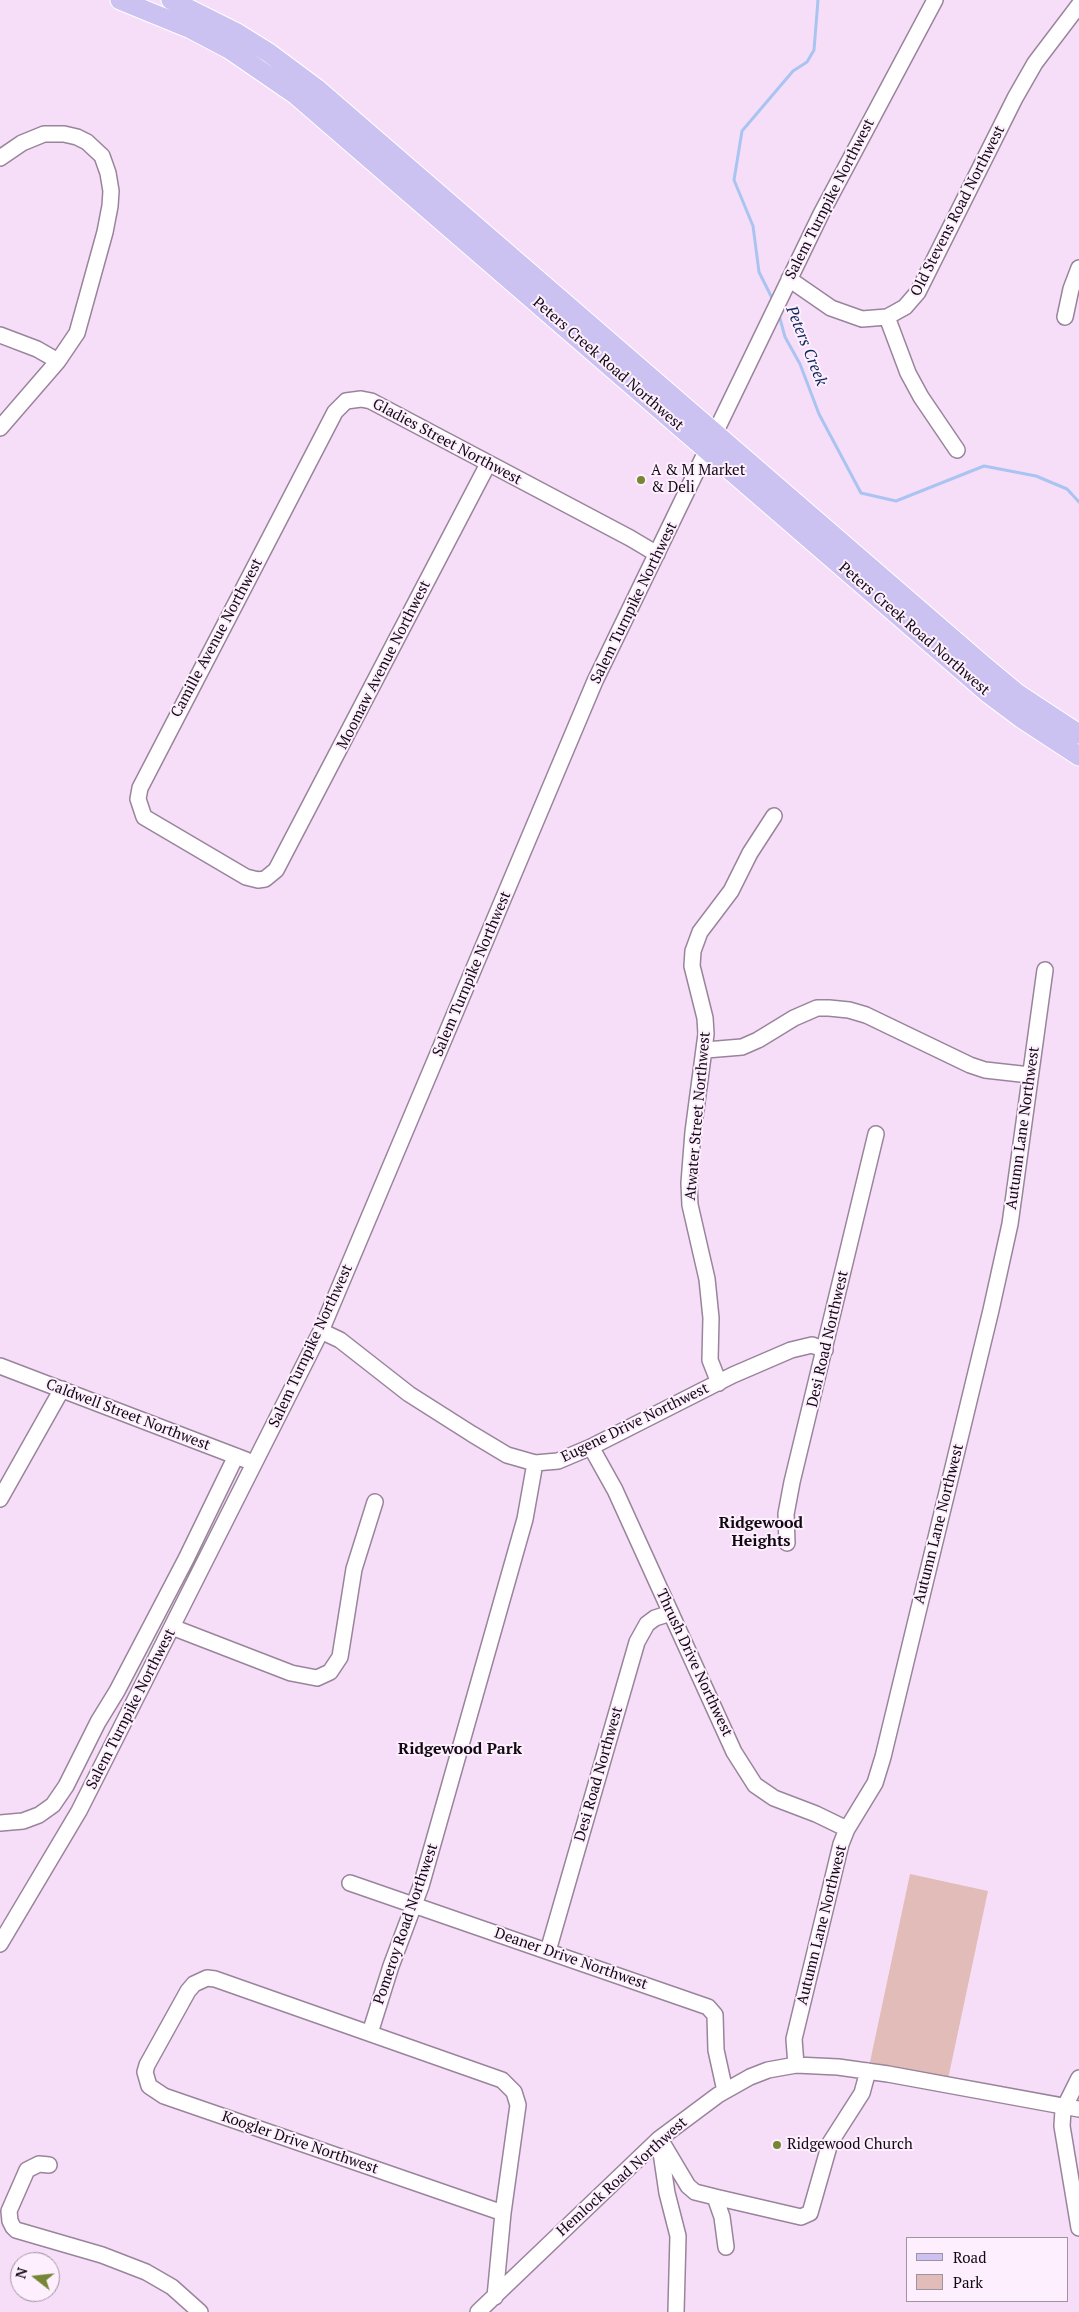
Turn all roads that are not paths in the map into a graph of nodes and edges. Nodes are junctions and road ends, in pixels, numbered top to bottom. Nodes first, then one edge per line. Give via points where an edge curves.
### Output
1 (120, 0) edge
2 (171, 0) edge
3 (930, 1) edge
4 (1079, 5) edge
5 (0, 158) edge
6 (1079, 268) edge
7 (787, 282) junction
8 (887, 317) junction
9 (1065, 317) dead end
10 (0, 335) edge
11 (58, 361) junction
12 (0, 428) edge
13 (716, 434) junction
14 (957, 450) dead end
15 (708, 451) junction
16 (488, 464) junction
17 (270, 537) joint
18 (657, 554) junction
19 (1079, 734) edge
20 (1079, 756) edge
21 (774, 816) dead end
22 (278, 866) joint
23 (1045, 970) dead end
24 (706, 1050) junction
25 (1030, 1075) junction
26 (876, 1134) dead end
27 (321, 1331) junction
28 (825, 1350) junction
29 (0, 1366) edge
30 (719, 1383) junction
31 (62, 1389) junction
32 (591, 1447) junction
33 (236, 1456) junction
34 (535, 1463) junction
35 (255, 1464) junction
36 (0, 1499) edge
37 (375, 1502) dead end
38 (787, 1543) dead end
39 (671, 1613) junction
40 (172, 1627) junction
41 (0, 1823) edge
42 (848, 1829) junction
43 (350, 1883) dead end
44 (414, 1904) junction
45 (0, 1944) edge
46 (548, 1951) junction
47 (370, 2033) junction
48 (796, 2065) junction
49 (868, 2071) junction
50 (1079, 2078) edge
51 (725, 2091) junction
52 (1072, 2108) edge
53 (659, 2139) junction
54 (49, 2165) dead end
55 (715, 2197) junction
56 (503, 2213) junction
57 (1079, 2228) edge
58 (726, 2247) dead end
59 (495, 2297) junction
60 (200, 2312) edge
61 (478, 2312) edge
62 (676, 2312) edge

1 - 15 main road, Peters Creek Road Northwest via 214,41 296,95
2 - 13 main road, Peters Creek Road Northwest via 237,33 297,73
3 - 7 street, Salem Turnpike Northwest
4 - 8 street, Old Stevens Road Northwest via 1044,48 1015,98 918,292 905,307
5 - 11 street via 30,139 44,134 64,134 77,137 95,148 107,168 110,206 90,292 77,334
6 - 9 street
7 - 8 street via 850,316 874,320
7 - 13 street, Salem Turnpike Northwest
8 - 14 street via 908,373
10 - 11 street
11 - 12 street
13 - 15 street, Salem Turnpike Northwest
13 - 19 main road, Peters Creek Road Northwest via 983,666 1018,694
15 - 18 street, Salem Turnpike Northwest
15 - 20 main road, Peters Creek Road Northwest via 989,694
16 - 17 street, Gladies Street Northwest via 371,401 351,399 334,412
16 - 18 street, Gladies Street Northwest
16 - 22 street, Moomaw Avenue Northwest
17 - 22 street, Camille Avenue Northwest via 139,791 139,808 144,817 252,879 265,879
18 - 27 street, Salem Turnpike Northwest via 596,682
21 - 24 street, Atwater Street Northwest via 731,891 694,944 692,966 705,1018
23 - 25 street, Autumn Lane Northwest
24 - 25 street via 742,1047 794,1018 817,1008 830,1008 866,1015 978,1068
24 - 30 street, Atwater Street Northwest via 689,1182 690,1205 707,1279 712,1318 710,1360
25 - 42 street, Autumn Lane Northwest via 1010,1224 991,1310 883,1757 872,1789
26 - 28 street, Desi Road Northwest
27 - 34 street, Eugene Drive Northwest via 340,1340 409,1394 472,1434 508,1455
27 - 35 street, Salem Turnpike Northwest
28 - 30 street via 812,1345 803,1346
28 - 38 street, Desi Road Northwest via 787,1506
29 - 31 street, Caldwell Street Northwest
30 - 32 street, Eugene Drive Northwest
31 - 33 street, Caldwell Street Northwest
31 - 36 street
32 - 34 street, Eugene Drive Northwest via 558,1461
32 - 39 street, Thrush Drive Northwest
33 - 35 street, Caldwell Street Northwest
33 - 41 street via 186,1559 66,1786 53,1805 39,1815 23,1821
34 - 44 street, Pomeroy Road Northwest via 522,1529
35 - 40 street, Salem Turnpike Northwest
37 - 40 street via 354,1569 342,1652 336,1667 330,1672 317,1678 291,1673
39 - 42 street, Thrush Drive Northwest via 734,1752 755,1785 774,1798
39 - 46 street, Desi Road Northwest via 647,1624 637,1642
40 - 45 street, Salem Turnpike Northwest via 68,1831
42 - 48 street, Autumn Lane Northwest via 841,1844 794,2039
43 - 44 street, Deaner Drive Northwest
44 - 46 street, Deaner Drive Northwest
44 - 47 street, Pomeroy Road Northwest
46 - 51 street, Deaner Drive Northwest via 708,2007 715,2015 716,2050
47 - 56 street via 502,2080 514,2092 518,2106
47 - 56 street, Koogler Drive Northwest via 208,1978 194,1984 188,1991 145,2072 149,2086 155,2091
48 - 49 street, Hemlock Road Northwest
48 - 51 street, Hemlock Road Northwest via 768,2070
49 - 52 street, Hemlock Road Northwest
49 - 55 street via 862,2093 830,2143 810,2213 801,2217
50 - 52 street
51 - 53 street, Hemlock Road Northwest
52 - 57 street via 1062,2126
53 - 55 street via 688,2186 696,2192
53 - 59 street, Hemlock Road Northwest
53 - 62 street via 667,2193 678,2236
54 - 60 street via 39,2164 27,2170 9,2211 13,2227 146,2272 172,2288
55 - 58 street via 722,2217
56 - 59 street
59 - 61 street, Hemlock Road Northwest

